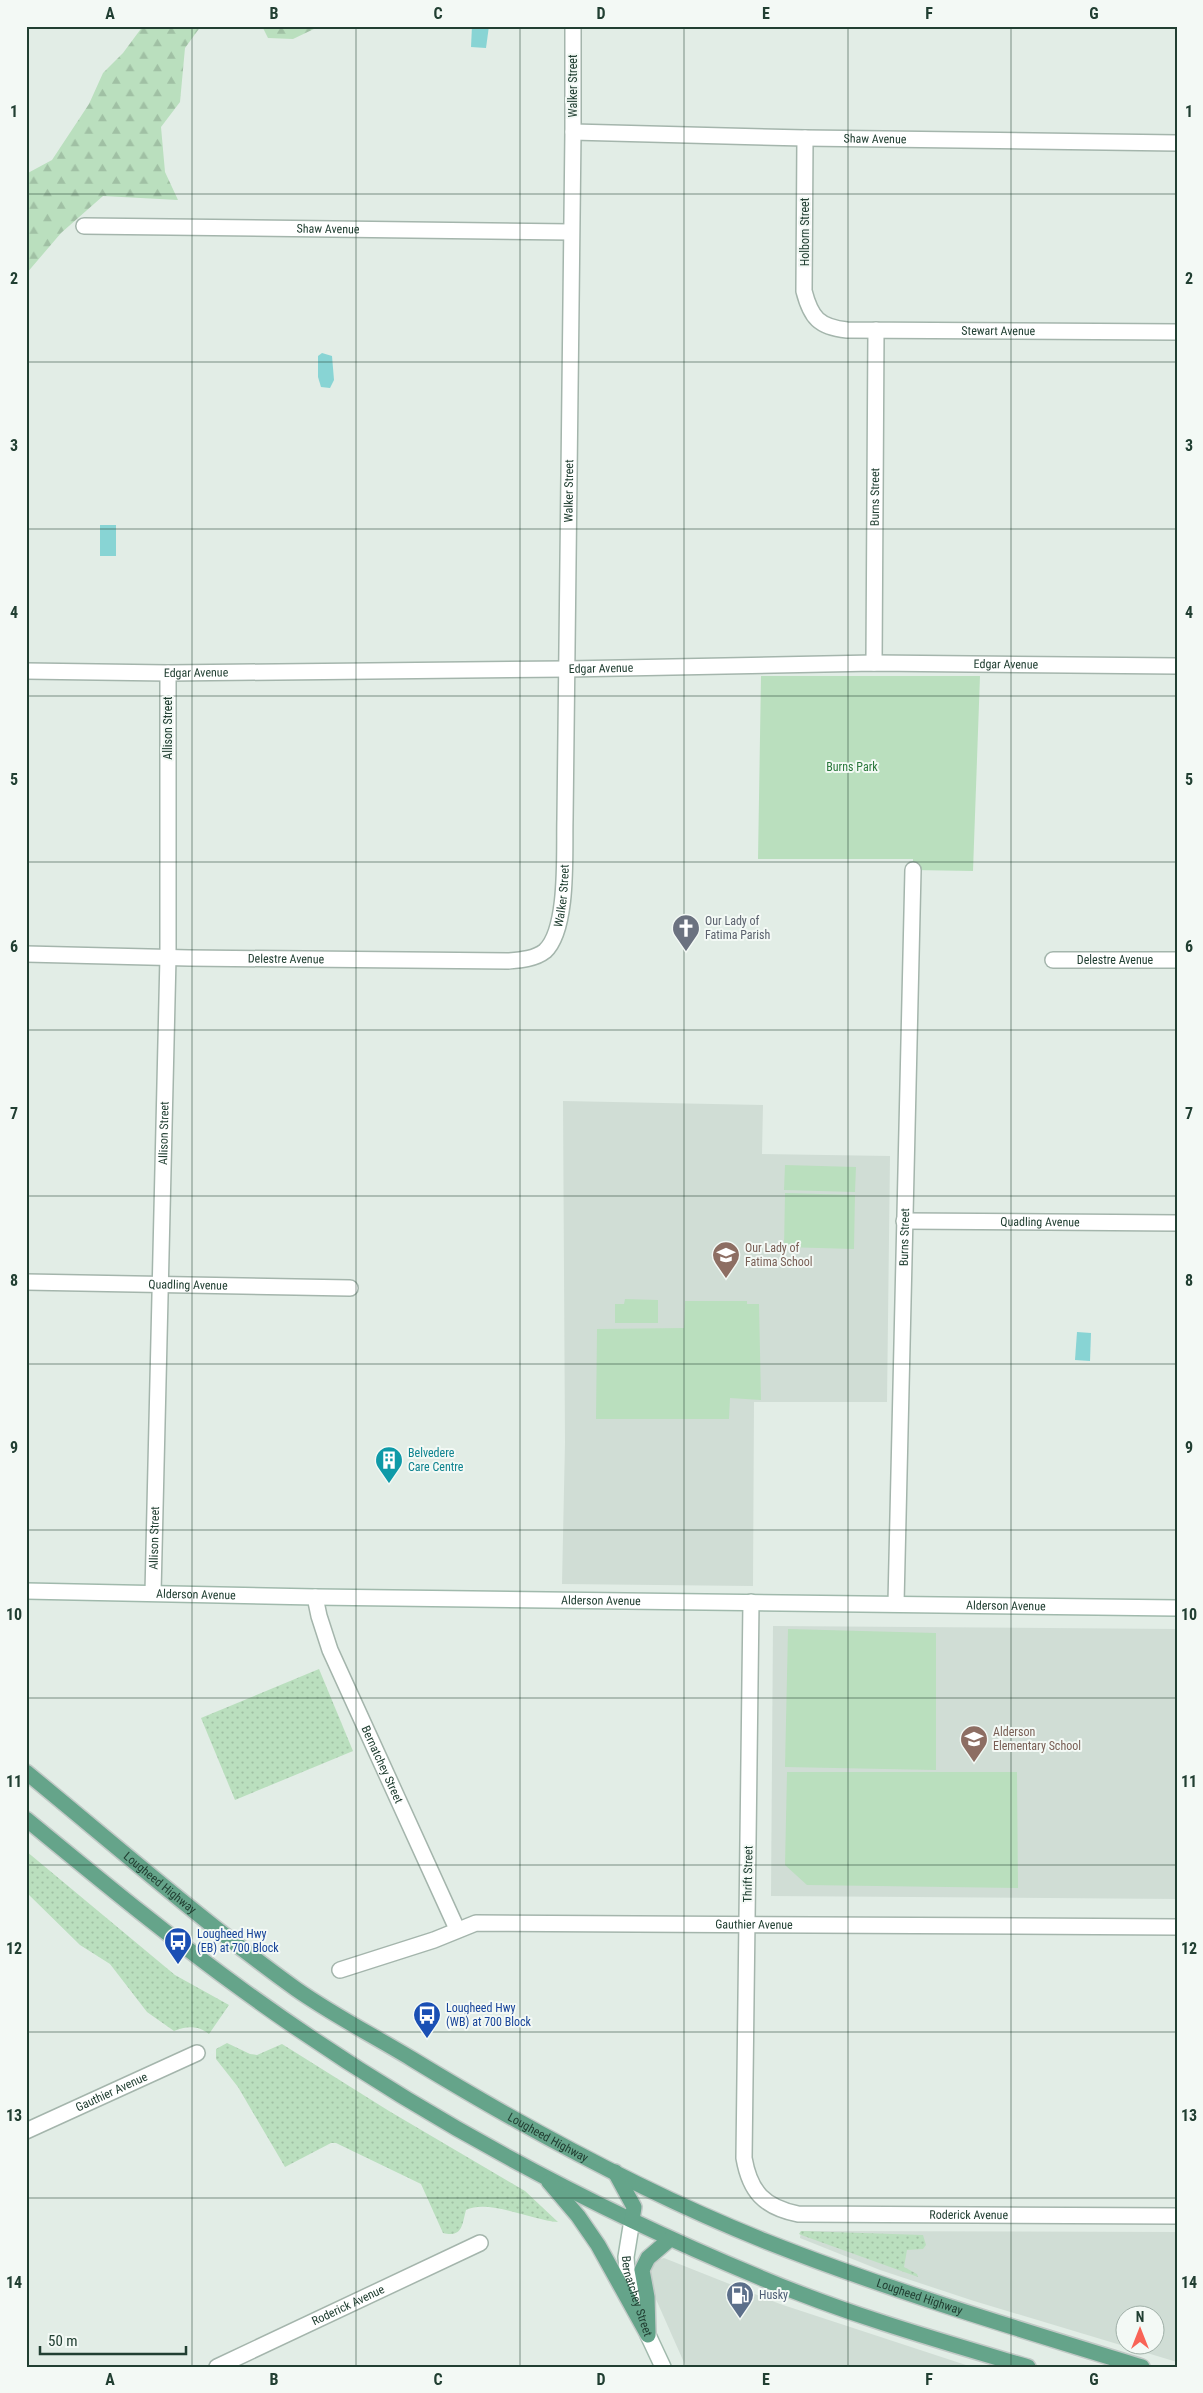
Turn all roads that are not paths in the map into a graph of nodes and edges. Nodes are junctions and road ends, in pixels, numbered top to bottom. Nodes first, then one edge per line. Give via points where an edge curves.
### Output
1 (572, 26) edge
2 (573, 132) junction
3 (805, 138) junction
4 (1177, 143) edge
5 (84, 226) dead end
6 (571, 232) junction
7 (819, 323) joint
8 (876, 330) junction
9 (1177, 332) edge
10 (874, 663) junction
11 (1177, 666) edge
12 (568, 669) junction
13 (26, 671) edge
14 (168, 673) junction
15 (913, 870) dead end
16 (544, 952) joint
17 (26, 954) edge
18 (168, 957) junction
19 (1053, 960) dead end
20 (1177, 960) edge
21 (904, 1221) junction
22 (1177, 1223) edge
23 (26, 1282) edge
24 (160, 1283) junction
25 (350, 1288) dead end
26 (26, 1591) edge
27 (153, 1593) junction
28 (315, 1597) junction
29 (751, 1602) junction
30 (896, 1604) junction
31 (1177, 1608) edge
32 (26, 1772) edge
33 (26, 1819) edge
34 (746, 1926) junction
35 (1177, 1927) edge
36 (457, 1929) junction
37 (340, 1970) dead end
38 (197, 2053) dead end
39 (26, 2132) edge
40 (615, 2172) junction
41 (544, 2175) junction
42 (764, 2200) joint
43 (1177, 2216) edge
44 (632, 2220) junction
45 (670, 2239) junction
46 (480, 2243) dead end
47 (648, 2335) junction
48 (217, 2367) edge
49 (663, 2367) edge
50 (1028, 2367) edge
51 (1142, 2367) edge

1 - 2 street, Walker Street
2 - 3 street, Shaw Avenue
2 - 6 street, Walker Street
3 - 4 street, Shaw Avenue
3 - 7 street, Holborn Street via 804,291 807,304
5 - 6 street, Shaw Avenue
6 - 12 street, Walker Street
7 - 8 street, Stewart Avenue via 834,328
8 - 9 street, Stewart Avenue
8 - 10 street, Burns Street
10 - 11 street, Edgar Avenue
10 - 12 street, Edgar Avenue
12 - 14 street, Edgar Avenue
12 - 16 street, Walker Street via 563,897 556,932
13 - 14 street, Edgar Avenue
14 - 18 street, Allison Street
15 - 21 street, Burns Street
16 - 18 street, Delestre Avenue via 527,959 508,961
17 - 18 street, Delestre Avenue
18 - 24 street, Allison Street
19 - 20 street, Delestre Avenue
21 - 22 street, Quadling Avenue
21 - 30 street, Burns Street
23 - 24 street, Quadling Avenue
24 - 25 street, Quadling Avenue
24 - 27 street, Allison Street
26 - 27 street, Alderson Avenue
27 - 28 street, Alderson Avenue
28 - 29 street, Alderson Avenue
28 - 36 street, Bernatchey Street via 330,1650
29 - 30 street, Alderson Avenue
29 - 34 street, Thrift Street
30 - 31 street, Alderson Avenue
32 - 40 main road, Lougheed Highway via 298,1991 482,2102
33 - 41 main road via 146,1918 244,1992 355,2066
34 - 35 street, Gauthier Avenue
34 - 36 street, Gauthier Avenue via 476,1923
34 - 42 street, Thrift Street via 744,2158 750,2181
36 - 37 street, Gauthier Avenue via 434,1940
38 - 39 street, Gauthier Avenue
40 - 44 main road via 634,2207
40 - 51 main road, Lougheed Highway via 762,2240 891,2289
41 - 44 main road
41 - 47 main road via 598,2245
42 - 43 street, Roderick Avenue via 779,2210 798,2214
44 - 45 main road
44 - 47 street, Bernatchey Street via 626,2265
45 - 47 main road via 648,2258 642,2270
45 - 50 main road via 762,2279 880,2322
46 - 48 street, Roderick Avenue
47 - 49 street, Bernatchey Street

